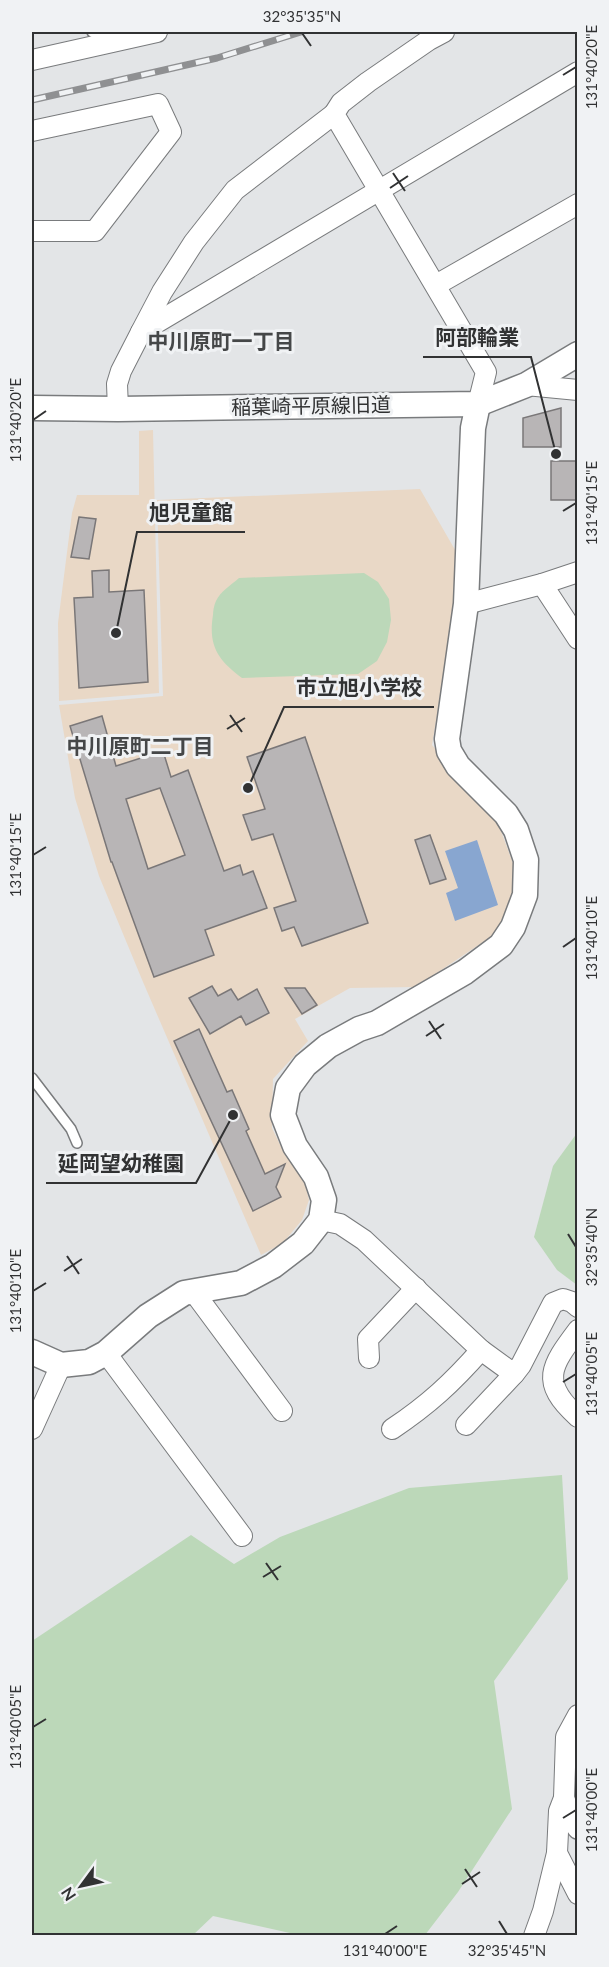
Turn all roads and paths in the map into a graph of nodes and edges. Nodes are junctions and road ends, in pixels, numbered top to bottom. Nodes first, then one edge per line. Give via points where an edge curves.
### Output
1 (92, 32) edge
2 (157, 32) edge
3 (444, 32) edge
4 (111, 42) junction
5 (32, 60) edge
6 (578, 72) edge
7 (334, 114) junction
8 (32, 131) edge
9 (379, 189) junction
10 (578, 204) edge
11 (32, 231) edge
12 (436, 285) junction
13 (141, 332) junction
14 (578, 354) edge
15 (526, 386) junction
16 (578, 390) edge
17 (478, 404) junction
18 (32, 408) edge
19 (118, 410) junction
20 (578, 573) edge
21 (542, 584) junction
22 (466, 604) junction
23 (578, 639) edge
24 (32, 1078) edge
25 (77, 1143) dead end
26 (321, 1220) junction
27 (416, 1288) junction
28 (193, 1291) junction
29 (578, 1308) edge
30 (578, 1330) edge
31 (481, 1350) junction
32 (32, 1352) edge
33 (106, 1353) junction
34 (369, 1358) dead end
35 (61, 1365) junction
36 (514, 1374) junction
37 (282, 1411) dead end
38 (578, 1417) edge
39 (466, 1425) dead end
40 (32, 1429) edge
41 (392, 1429) dead end
42 (242, 1536) dead end
43 (578, 1714) edge
44 (564, 1798) junction
45 (578, 1829) edge
46 (557, 1853) junction
47 (578, 1894) edge
48 (534, 1935) edge

1 - 4 lane
2 - 4 street
3 - 7 street via 368,82 341,103
4 - 5 street
6 - 9 street
7 - 9 street
7 - 13 street via 235,190 194,242
8 - 11 street via 158,104 171,132 95,231
9 - 12 street
9 - 13 street
10 - 12 street
12 - 17 street via 486,372
13 - 19 street via 117,384
14 - 15 street, 稲葉崎平原線旧道
15 - 16 street
15 - 17 street, 稲葉崎平原線旧道
17 - 19 street, 稲葉崎平原線旧道
17 - 22 street via 473,428
18 - 19 street, 稲葉崎平原線旧道
20 - 21 street
21 - 22 street
21 - 23 street
22 - 26 street via 447,739 449,751 516,830 526,860 525,895 513,927 501,945 456,978 378,1023 328,1046 305,1065 288,1088 283,1115 295,1146 316,1177 324,1200
24 - 25 lane via 71,1129
26 - 27 street via 340,1224 364,1240
26 - 28 street via 303,1243 273,1266 241,1283
27 - 31 street
27 - 34 street via 368,1339
28 - 33 street via 148,1316
28 - 37 street
29 - 36 street via 563,1299 553,1304
30 - 38 street via 552,1371 555,1389
31 - 36 street
31 - 41 street via 451,1383
32 - 35 street
33 - 35 street via 88,1362
33 - 42 street
35 - 40 street
36 - 39 street
43 - 44 street via 566,1737
44 - 45 street
44 - 46 street via 559,1810
46 - 47 street
46 - 48 street

